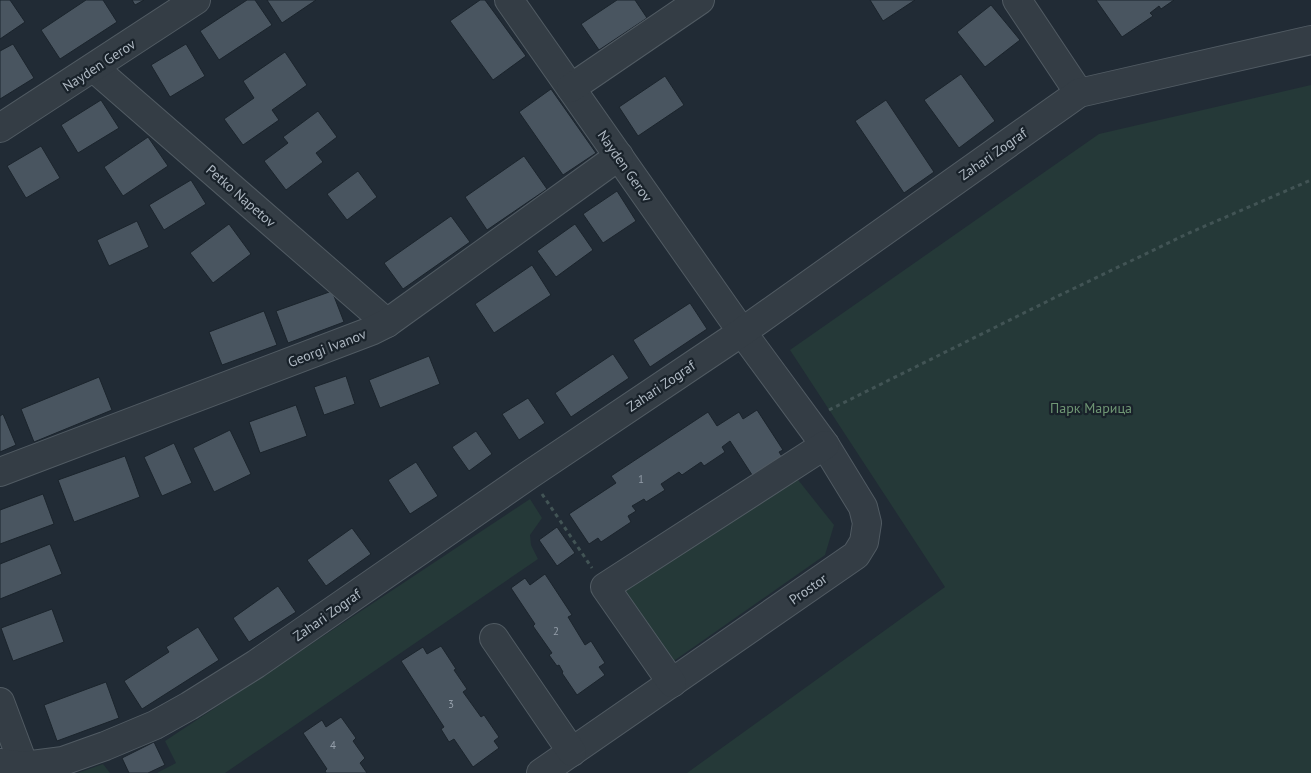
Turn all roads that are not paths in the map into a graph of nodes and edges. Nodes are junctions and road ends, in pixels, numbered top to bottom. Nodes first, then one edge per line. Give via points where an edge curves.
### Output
1 (196, 0) edge
2 (509, 0) edge
3 (700, 0) edge
4 (1017, 0) edge
5 (1311, 40) edge
6 (94, 68) junction
7 (571, 88) junction
8 (1080, 93) junction
9 (0, 128) edge
10 (618, 156) junction
11 (387, 323) junction
12 (742, 332) junction
13 (824, 445) junction
14 (0, 472) edge
15 (494, 638) dead end
16 (672, 683) junction
17 (0, 702) edge
18 (572, 752) junction
19 (15, 767) edge
20 (542, 773) edge

1 - 6 street, Nayden Gerov
2 - 7 street, Nayden Gerov
3 - 7 street
4 - 8 street
5 - 8 street, Zahari Zograf
6 - 9 street, Nayden Gerov
6 - 11 street, Petko Napetov
7 - 10 street, Nayden Gerov
8 - 12 street, Zahari Zograf
10 - 11 street, Georgi Ivanov
10 - 12 street, Nayden Gerov
11 - 14 street, Georgi Ivanov
12 - 13 street, Prostor
12 - 19 street, Zahari Zograf via 264,659 189,706 154,725 63,761
13 - 16 street, Prostor via 864,507 867,523 864,542 856,555
13 - 16 street via 605,587
15 - 18 street
16 - 18 street, Prostor
17 - 19 street
18 - 20 street, Prostor

